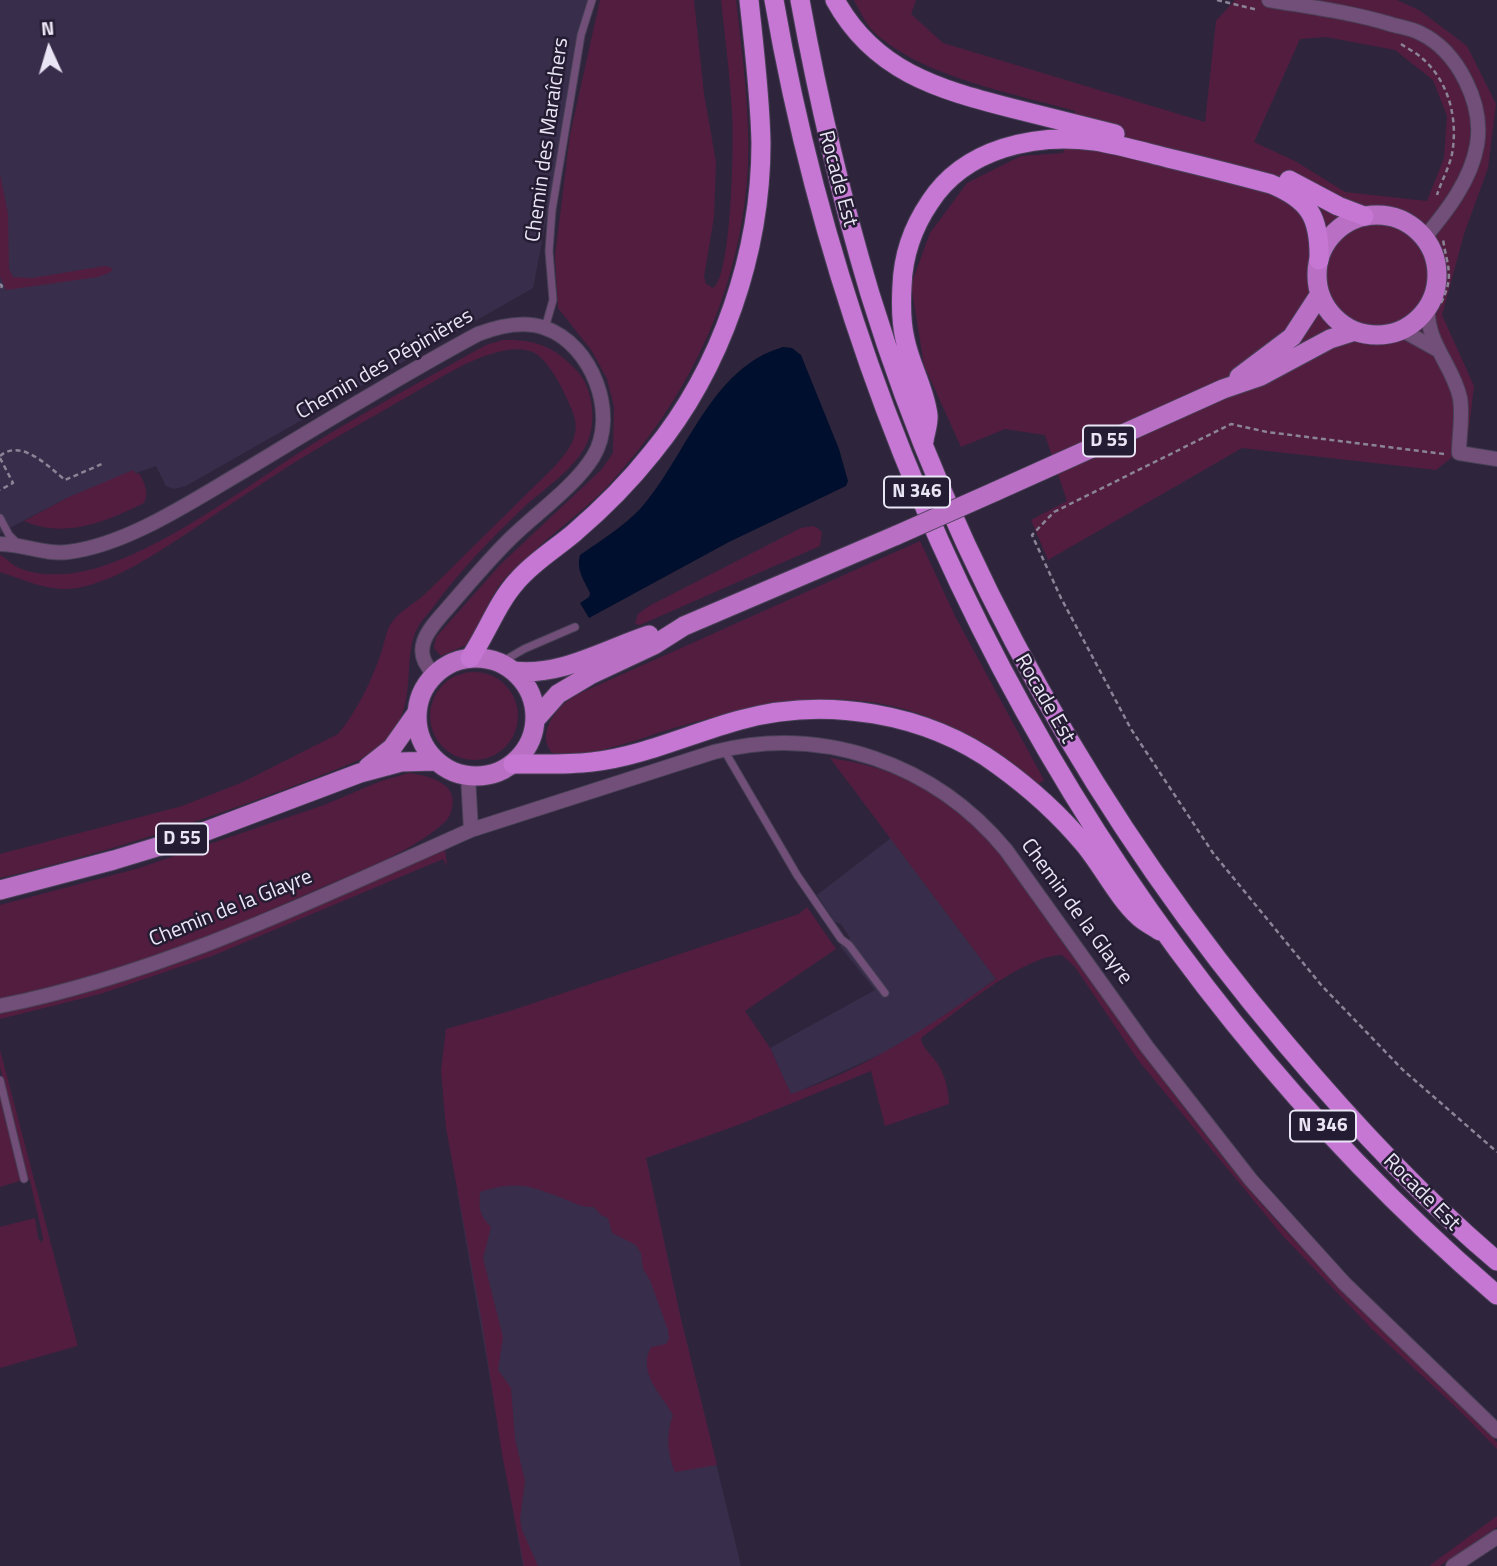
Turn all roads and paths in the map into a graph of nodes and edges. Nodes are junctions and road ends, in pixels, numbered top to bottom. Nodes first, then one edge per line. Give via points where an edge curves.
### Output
1 (592, 0) edge
2 (749, 0) edge
3 (774, 0) edge
4 (800, 0) edge
5 (835, 0) edge
6 (1217, 0) edge
7 (1264, 5) edge
8 (1395, 40) dead end
9 (1364, 215) junction
10 (1438, 221) junction
11 (1425, 237) junction
12 (1319, 260) junction
13 (0, 284) edge
14 (0, 290) edge
15 (1320, 294) junction
16 (1434, 307) junction
17 (545, 328) junction
18 (1402, 330) junction
19 (1355, 331) junction
20 (1436, 349) junction
21 (1223, 389) junction
22 (924, 441) junction
23 (1459, 453) junction
24 (0, 457) edge
25 (1497, 459) edge
26 (102, 464) dead end
27 (0, 490) edge
28 (0, 518) edge
29 (0, 544) edge
30 (19, 544) junction
31 (684, 626) junction
32 (575, 627) dead end
33 (470, 658) junction
34 (507, 667) junction
35 (434, 674) junction
36 (416, 714) junction
37 (535, 720) junction
38 (724, 750) junction
39 (435, 761) junction
40 (513, 764) junction
41 (360, 774) junction
42 (468, 776) junction
43 (471, 830) junction
44 (0, 890) edge
45 (1170, 937) junction
46 (885, 992) dead end
47 (0, 1006) edge
48 (0, 1080) edge
49 (1497, 1152) edge
50 (24, 1179) dead end
51 (1497, 1261) edge
52 (1497, 1295) edge
53 (1497, 1431) edge
54 (1497, 1537) edge
55 (1453, 1566) edge

1 - 17 lane, Chemin des Maraîchers via 581,35 552,210 553,300
2 - 33 highway via 761,142 758,201 725,327 694,391 653,453 602,507 518,580
3 - 45 highway, Rocade Est / N 346 via 809,168 843,286 916,489 1009,684 1095,828
4 - 22 highway, Rocade Est / N 346 via 841,191 871,297
5 - 9 highway via 862,40 920,80 960,95 1283,177
6 - 7 path
7 - 10 street via 1357,14 1421,33 1450,56 1466,78 1475,108 1477,144 1464,183
8 - 10 path via 1438,76 1455,124 1451,157 1433,205
9 - 11 main road via 1397,218
9 - 12 main road via 1335,231
10 - 11 street
10 - 16 path via 1449,228 1443,236 1450,274 1448,289
11 - 16 main road via 1438,272
12 - 15 main road
12 - 22 highway via 1319,236 1305,205 1271,184 1096,141 1030,142 979,158 937,191 919,218 908,249 902,321 929,417
13 - 14 path
15 - 19 main road via 1334,316
15 - 21 main road, D 55 via 1292,337
16 - 18 main road
16 - 20 street via 1427,322
17 - 30 street, Chemin des Pépinières via 514,324 478,334 130,534 69,552 40,551
17 - 35 street via 566,340 587,366 602,400 602,436 584,470 510,538 435,623 423,647 426,665
18 - 19 main road via 1370,335
18 - 20 street
19 - 21 main road, D 55 via 1330,339 1262,376
20 - 23 street via 1449,366 1460,400
21 - 31 main road, D 55, bridge
22 - 51 highway, Rocade Est / N 346 via 1024,661 1115,815 1170,895 1238,987 1325,1090
23 - 25 street
23 - 49 path via 1266,432 1231,424 1054,512 1032,535 1060,598 1131,729 1213,853 1322,986 1403,1070
24 - 26 path via 20,449 65,480
24 - 27 path via 12,483
28 - 30 lane
29 - 30 street, Chemin des Pépinières
31 - 34 main road, D 55 via 533,673
31 - 37 main road, D 55 via 558,694
32 - 34 lane via 524,649
33 - 34 main road via 485,658
33 - 35 main road
34 - 37 main road via 526,685 534,702
35 - 36 main road via 418,700
36 - 39 main road via 424,747
36 - 41 main road, D 55 via 391,748
37 - 40 main road via 532,737
38 - 43 street, Chemin de la Glayre
38 - 46 lane via 841,940
38 - 53 street, Chemin de la Glayre via 790,744 860,754 926,780 970,811 1014,859 1147,1047 1251,1180 1344,1283
39 - 41 main road, D 55 via 401,762
39 - 42 main road
40 - 42 main road via 491,774
40 - 45 highway via 592,762 779,712 851,711 913,723 968,746 1026,786 1084,844 1138,916
41 - 44 main road, D 55 via 193,836
42 - 43 street
43 - 47 street, Chemin de la Glayre via 188,952 92,985
45 - 52 highway, Rocade Est / N 346 via 1307,1108 1374,1179
48 - 50 lane
54 - 55 street

